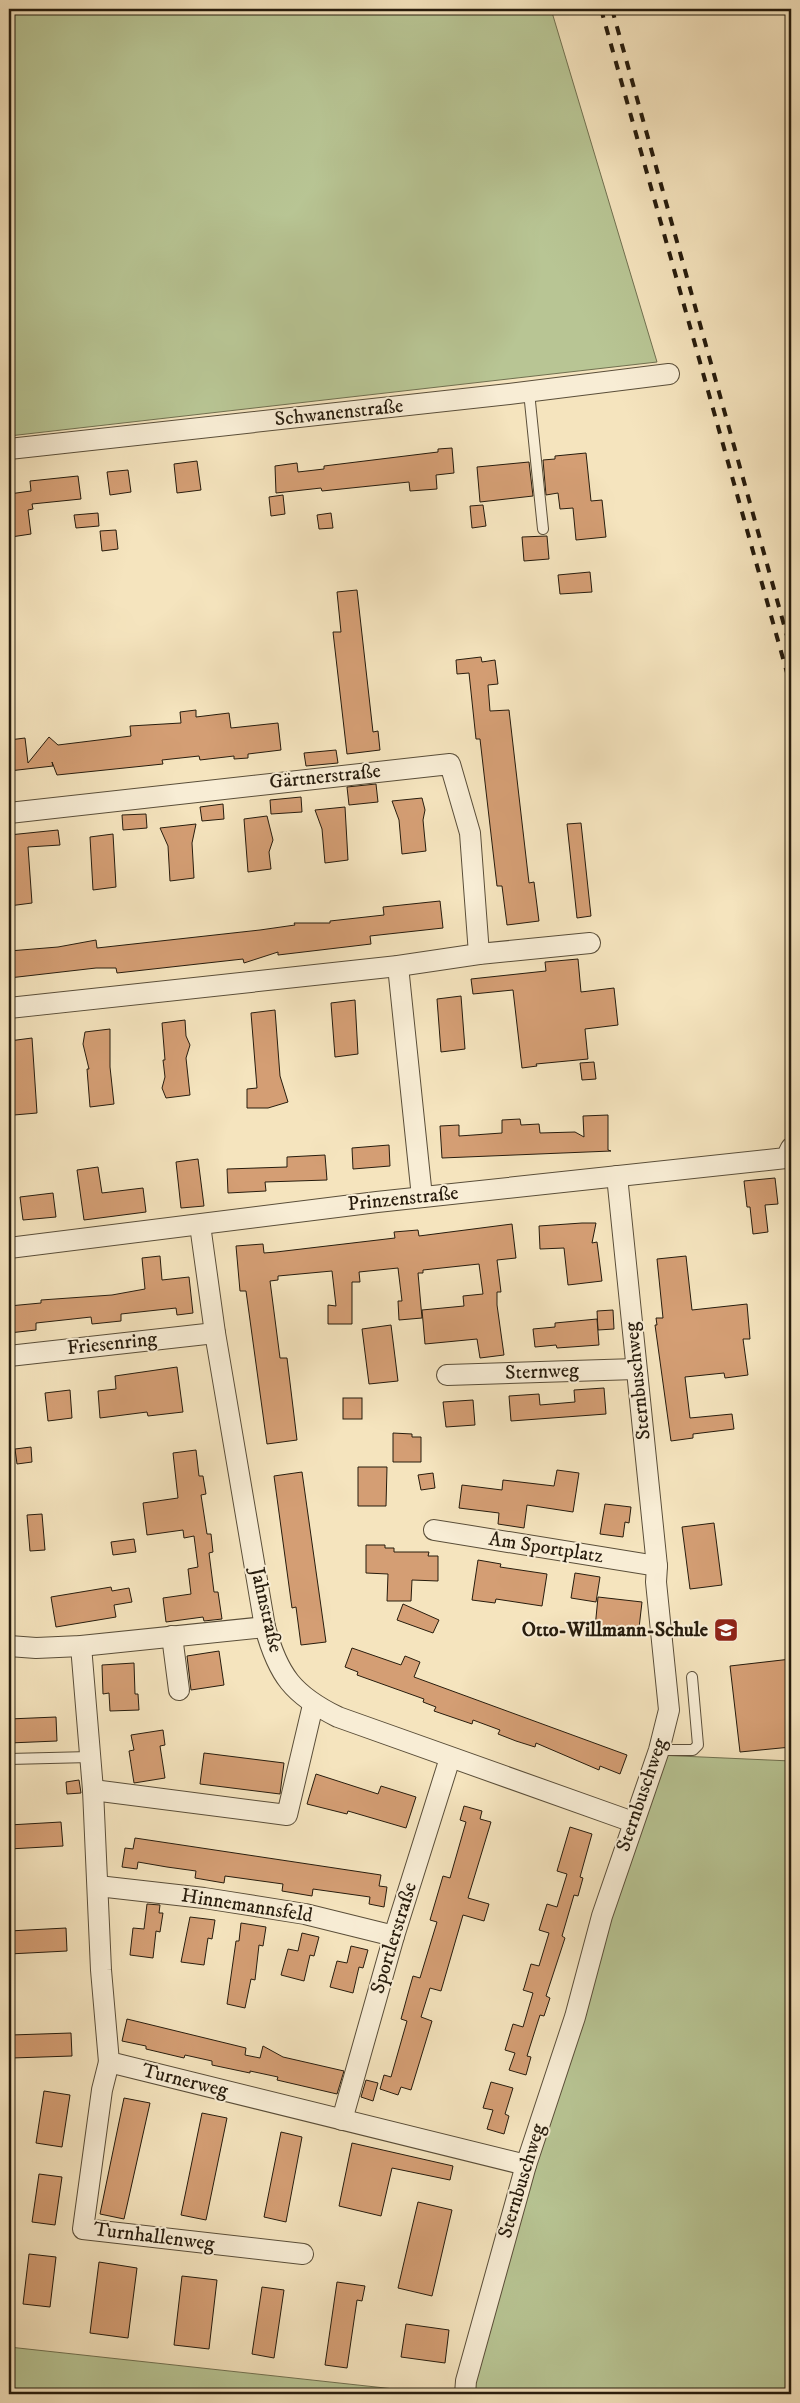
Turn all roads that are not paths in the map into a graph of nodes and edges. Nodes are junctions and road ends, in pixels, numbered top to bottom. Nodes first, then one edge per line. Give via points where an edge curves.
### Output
1 (669, 374) dead end
2 (529, 392) junction
3 (9, 449) edge
4 (543, 529) dead end
5 (9, 814) edge
6 (590, 943) dead end
7 (479, 954) junction
8 (398, 966) junction
9 (9, 1008) edge
10 (791, 1148) edge
11 (617, 1176) junction
12 (422, 1197) junction
13 (200, 1225) junction
14 (9, 1248) edge
15 (216, 1333) junction
16 (9, 1356) edge
17 (636, 1369) junction
18 (447, 1375) dead end
19 (434, 1530) dead end
20 (657, 1566) junction
21 (265, 1627) junction
22 (172, 1636) junction
23 (9, 1646) edge
24 (81, 1646) junction
25 (692, 1677) dead end
26 (179, 1690) dead end
27 (313, 1705) junction
28 (659, 1750) junction
29 (90, 1758) junction
30 (450, 1758) junction
31 (9, 1759) edge
32 (93, 1790) junction
33 (633, 1822) junction
34 (98, 1886) junction
35 (394, 1936) junction
36 (109, 2062) junction
37 (342, 2120) junction
38 (526, 2165) junction
39 (303, 2254) dead end
40 (465, 2394) edge

1 - 2 street, Schwanenstraße
2 - 3 street, Schwanenstraße
2 - 4 lane
5 - 7 street, Gärtnerstraße via 450,764 470,833
6 - 7 street
7 - 8 street
8 - 9 street
8 - 12 street
10 - 11 street, Prinzenstraße via 786,1158
11 - 12 street, Prinzenstraße
11 - 17 street, Sternbuschweg
12 - 13 street, Prinzenstraße
13 - 14 street, Prinzenstraße
13 - 15 street, Jahnstraße
15 - 16 street, Friesenring
15 - 21 street, Jahnstraße
17 - 18 street, Sternweg
17 - 20 street, Sternbuschweg
19 - 20 street, Am Sportplatz
20 - 28 street, Sternbuschweg via 669,1710
21 - 22 street
21 - 27 street, Jahnstraße via 271,1649 288,1682
22 - 24 street
22 - 26 street
23 - 24 street
24 - 29 street
25 - 28 lane via 698,1745 693,1750
27 - 30 street, Jahnstraße
27 - 32 street via 287,1815
28 - 33 street, Sternbuschweg
29 - 31 lane
29 - 32 street
30 - 33 street, Jahnstraße
30 - 35 street, Sportlerstraße
32 - 34 street
33 - 38 street, Sternbuschweg via 602,1916 575,2017
34 - 35 street, Hinnemannsfeld via 305,1914
34 - 36 street
35 - 37 street, Sportlerstraße
36 - 37 street, Turnerweg
36 - 39 street, Turnhallenweg via 102,2090 84,2229
37 - 38 street, Turnerweg
38 - 40 street, Sternbuschweg

